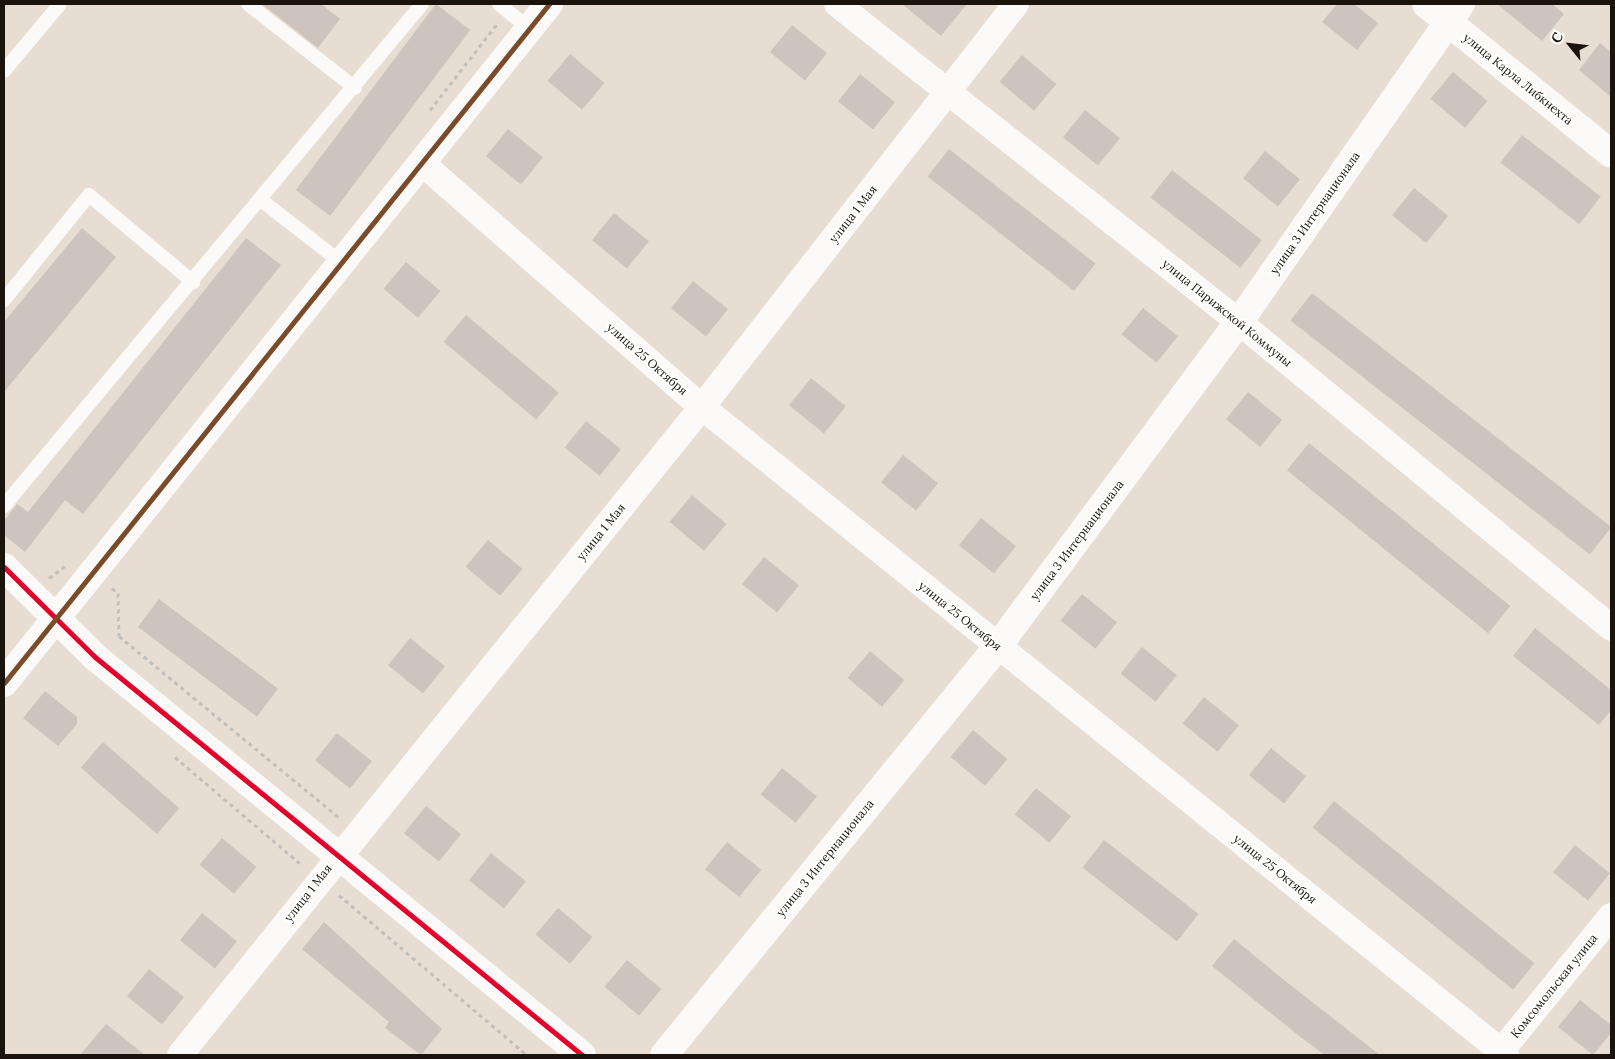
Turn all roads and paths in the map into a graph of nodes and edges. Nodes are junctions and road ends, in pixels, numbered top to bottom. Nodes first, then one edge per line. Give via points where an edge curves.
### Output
1 (60, 4) edge
2 (248, 4) edge
3 (422, 4) edge
4 (499, 4) edge
5 (549, 4) edge
6 (838, 4) edge
7 (1016, 4) edge
8 (1426, 4) edge
9 (1454, 13) edge
10 (530, 29) junction
11 (4, 71) edge
12 (355, 88) junction
13 (950, 91) junction
14 (1611, 154) edge
15 (424, 164) junction
16 (261, 200) junction
17 (342, 263) junction
18 (193, 282) junction
19 (4, 300) edge
20 (1240, 322) junction
21 (702, 407) junction
22 (4, 506) edge
23 (4, 568) edge
24 (93, 572) junction
25 (57, 617) junction
26 (1611, 628) edge
27 (998, 646) junction
28 (4, 683) edge
29 (168, 751) dead end
30 (356, 832) junction
31 (338, 854) junction
32 (319, 879) junction
33 (1611, 916) edge
34 (1502, 1054) edge
35 (180, 1055) edge
36 (527, 1055) edge
37 (582, 1055) edge
38 (664, 1055) edge

1 - 11 lane
2 - 12 lane
3 - 12 lane
4 - 10 lane
5 - 10 main road
6 - 13 street, улица Парижской Коммуны
7 - 13 street, улица 1 Мая
8 - 9 main road, улица Карла Либкнехта
9 - 14 main road, улица Карла Либкнехта
9 - 20 main road, улица 3 Интернационала
10 - 15 main road
12 - 16 lane
13 - 20 street, улица Парижской Коммуны
13 - 21 street, улица 1 Мая
15 - 17 main road
15 - 21 street, улица 25 Октября
16 - 17 lane
16 - 18 lane
17 - 24 main road
18 - 19 lane via 89,195
18 - 22 lane
20 - 26 street, улица Парижской Коммуны
20 - 27 main road, улица 3 Интернационала
21 - 27 street, улица 25 Октября
21 - 30 street, улица 1 Мая
23 - 25 main road
24 - 25 main road
24 - 30 path via 118,594 119,636
25 - 28 main road
25 - 31 main road via 95,658
27 - 34 street, улица 25 Октября
27 - 38 main road, улица 3 Интернационала
29 - 32 path
30 - 31 street, улица 1 Мая
31 - 32 street, улица 1 Мая
31 - 37 main road
32 - 35 street, улица 1 Мая
32 - 36 path
33 - 34 street, Комсомольская улица

